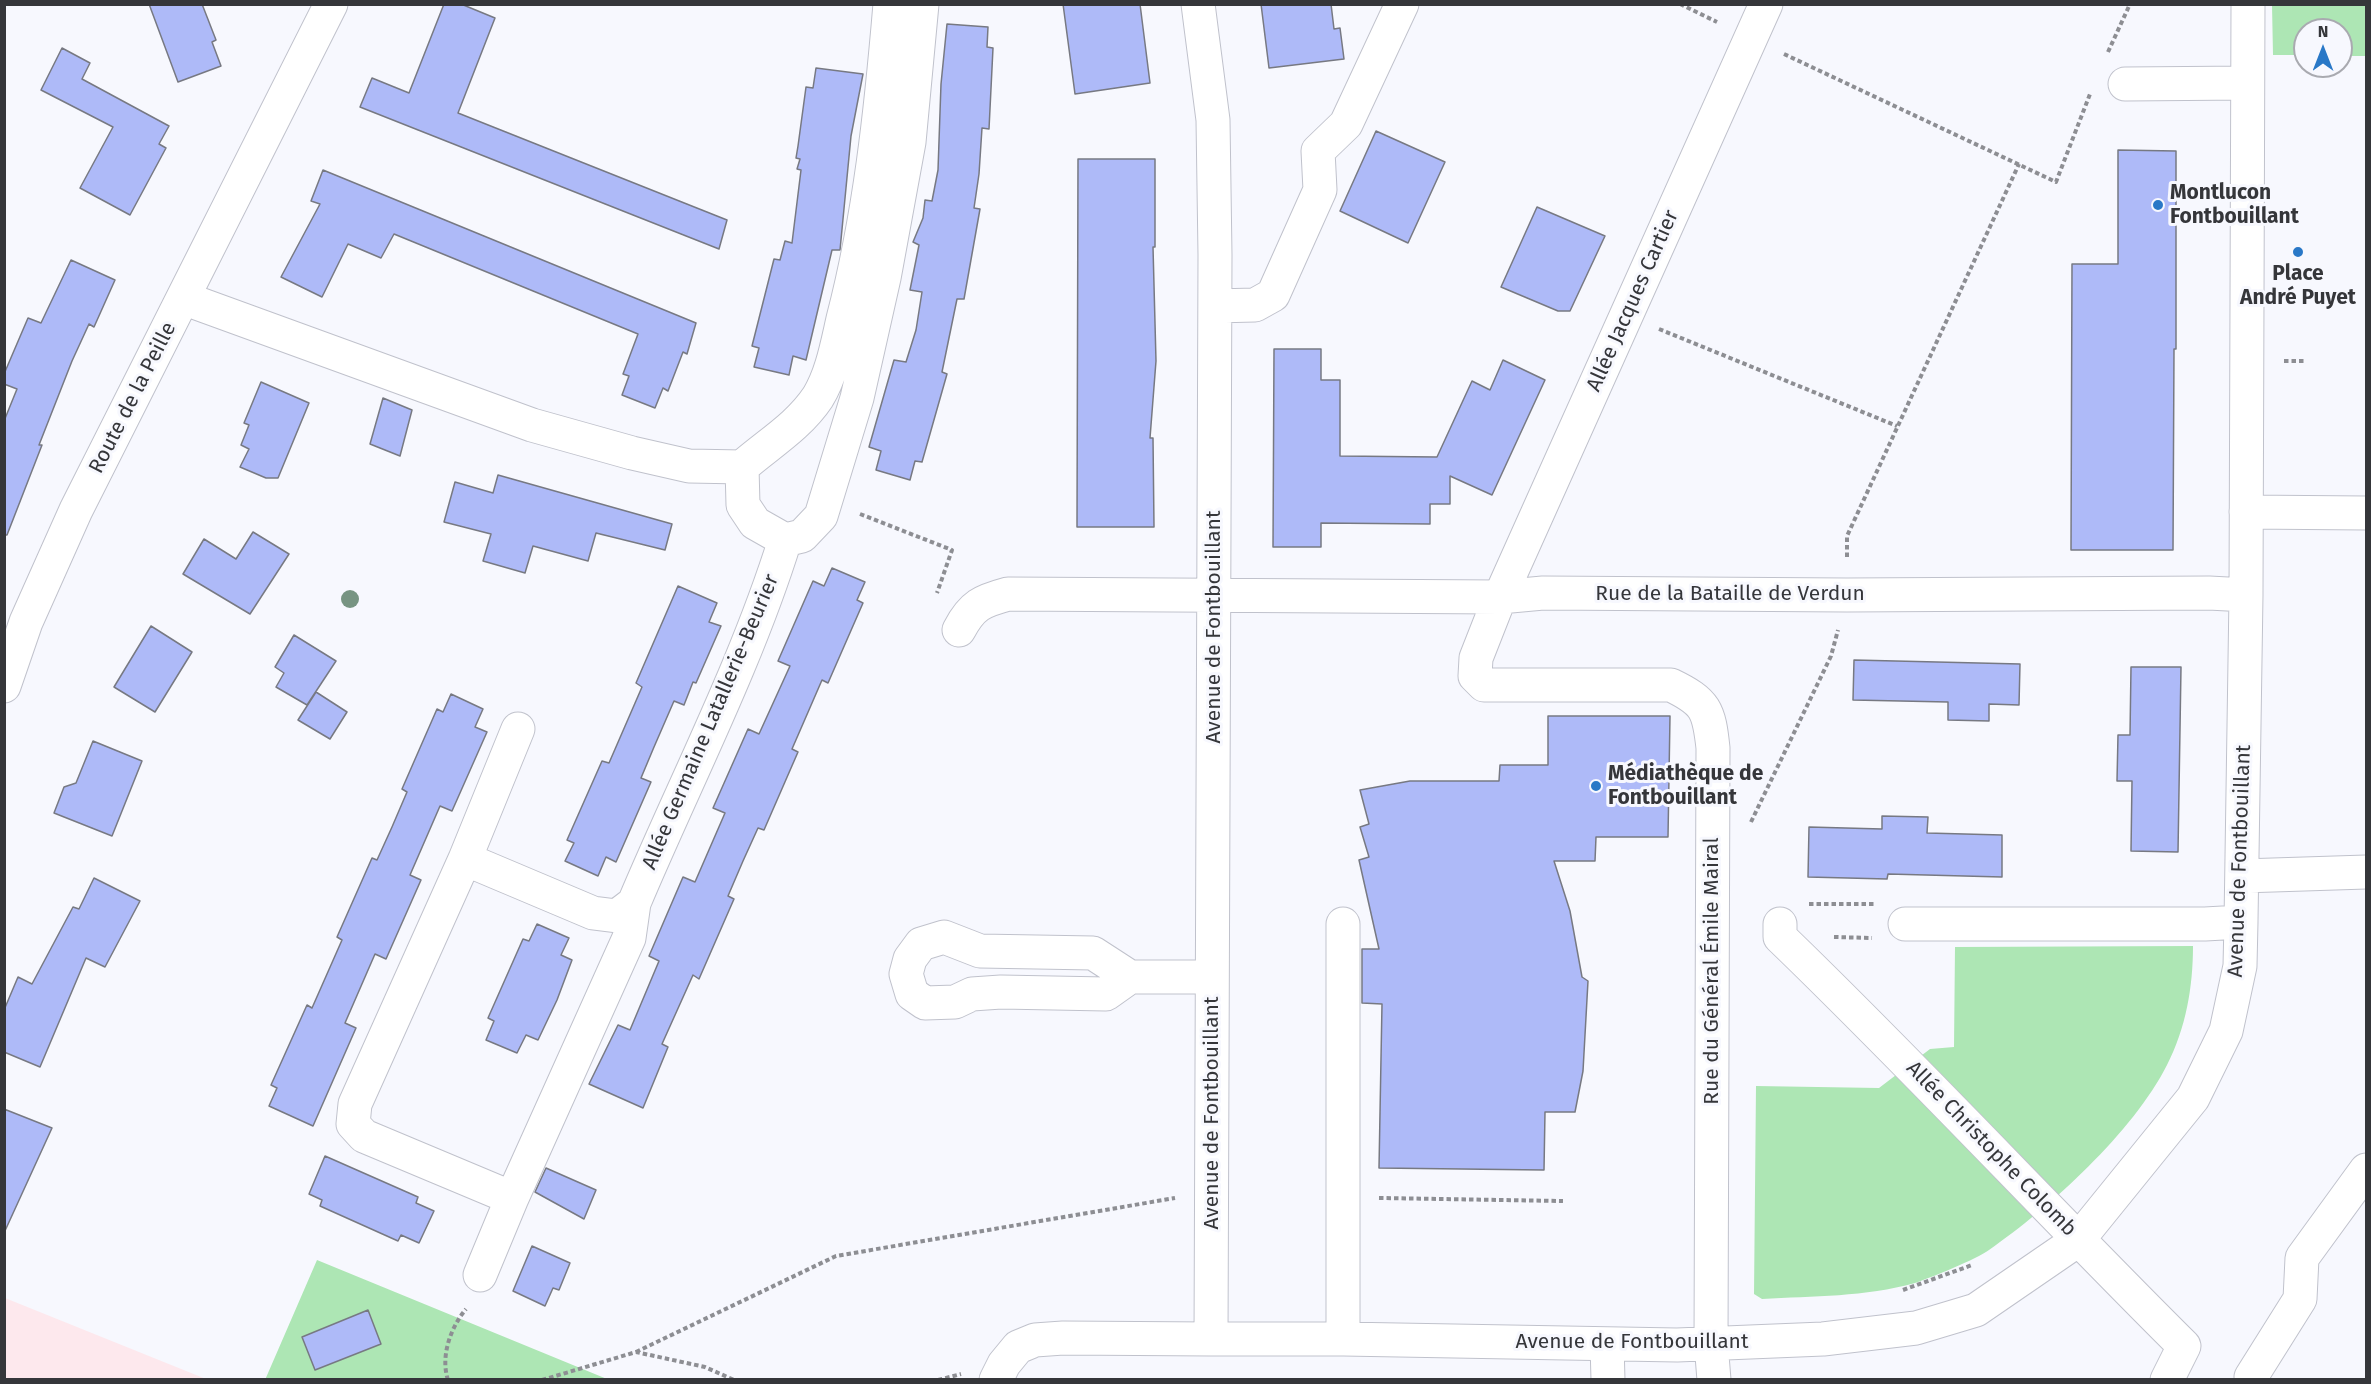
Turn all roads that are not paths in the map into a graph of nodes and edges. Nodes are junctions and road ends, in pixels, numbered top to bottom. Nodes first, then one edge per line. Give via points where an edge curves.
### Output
1 (331, 4) edge
2 (890, 4) edge
3 (922, 4) edge
4 (1198, 4) edge
5 (1402, 4) edge
6 (1766, 4) edge
7 (2248, 4) edge
8 (2247, 83) junction
9 (2125, 84) road end
10 (183, 298) junction
11 (1215, 306) junction
12 (742, 467) junction
13 (2246, 512) junction
14 (2367, 513) edge
15 (785, 540) junction
16 (1214, 595) junction
17 (2246, 595) junction
18 (1500, 597) junction
19 (964, 621) road end
20 (4, 686) edge
21 (518, 729) dead end
22 (465, 859) junction
23 (2367, 872) edge
24 (2242, 876) junction
25 (634, 903) junction
26 (1786, 922) road end
27 (1890, 922) road end
28 (2241, 922) junction
29 (1343, 924) dead end
30 (1130, 977) junction
31 (1212, 977) junction
32 (2367, 1170) edge
33 (512, 1198) junction
34 (2078, 1240) junction
35 (480, 1275) road end
36 (1343, 1339) junction
37 (1211, 1340) junction
38 (1711, 1343) junction
39 (1607, 1344) junction
40 (2251, 1377) dead end
41 (996, 1380) edge
42 (1608, 1380) edge
43 (1714, 1380) edge
44 (2167, 1380) edge

1 - 10 street, Route de la Peille
2 - 12 street via 877,144 856,268 830,371 819,396 793,427
3 - 15 street via 909,142 857,398 821,516 802,536
4 - 11 street, Avenue de Fontbouillant via 1213,120
5 - 11 street via 1346,124 1318,151 1320,190 1273,295 1255,305
6 - 18 street, Allée Jacques Cartier
7 - 8 street, Avenue de Fontbouillant
8 - 9 street
8 - 13 street, Avenue de Fontbouillant
10 - 12 street via 532,424 689,466
10 - 20 street, Route de la Peille via 76,510 26,622
11 - 16 street, Avenue de Fontbouillant
12 - 15 street via 743,505 755,523
13 - 14 street
13 - 17 street, Avenue de Fontbouillant
15 - 25 street, Allée Germaine Latallerie-Beurier via 734,678
16 - 18 street, Rue de la Bataille de Verdun
16 - 19 street, Rue de la Bataille de Verdun via 1008,594 987,600
16 - 31 street, Avenue de Fontbouillant
17 - 18 street, Rue de la Bataille de Verdun via 1543,593
17 - 24 street, Avenue de Fontbouillant
18 - 38 street, Rue du Général Émile Mairal via 1476,657 1475,676 1484,685 1671,685 1693,696 1710,717
21 - 22 street
22 - 25 street via 593,913 617,916
22 - 33 street via 355,1104 353,1124 364,1136
23 - 24 street
24 - 28 street, Avenue de Fontbouillant
25 - 33 street, Allée Germaine Latallerie-Beurier via 629,938
26 - 34 street, Allée Christophe Colomb via 1879,1033
27 - 28 street
28 - 34 street, Avenue de Fontbouillant via 2240,966 2226,1031 2193,1098
29 - 36 street
30 - 30 street via 1093,953 980,951 944,937 921,944 910,959 906,974 912,994 925,1003 955,1002 972,994 1000,992 1106,994
30 - 31 street
31 - 37 street, Avenue de Fontbouillant
32 - 40 street via 2302,1258 2300,1299
33 - 35 street, Allée Germaine Latallerie-Beurier
34 - 38 street, Avenue de Fontbouillant via 1976,1310 1916,1328 1823,1340
34 - 44 street, Allée Christophe Colomb via 2184,1346
36 - 37 street, Avenue de Fontbouillant
36 - 39 street, Avenue de Fontbouillant
37 - 41 street via 1035,1340 1018,1347
38 - 39 street, Avenue de Fontbouillant
38 - 43 street, Rue du Général Émile Mairal
39 - 42 street

